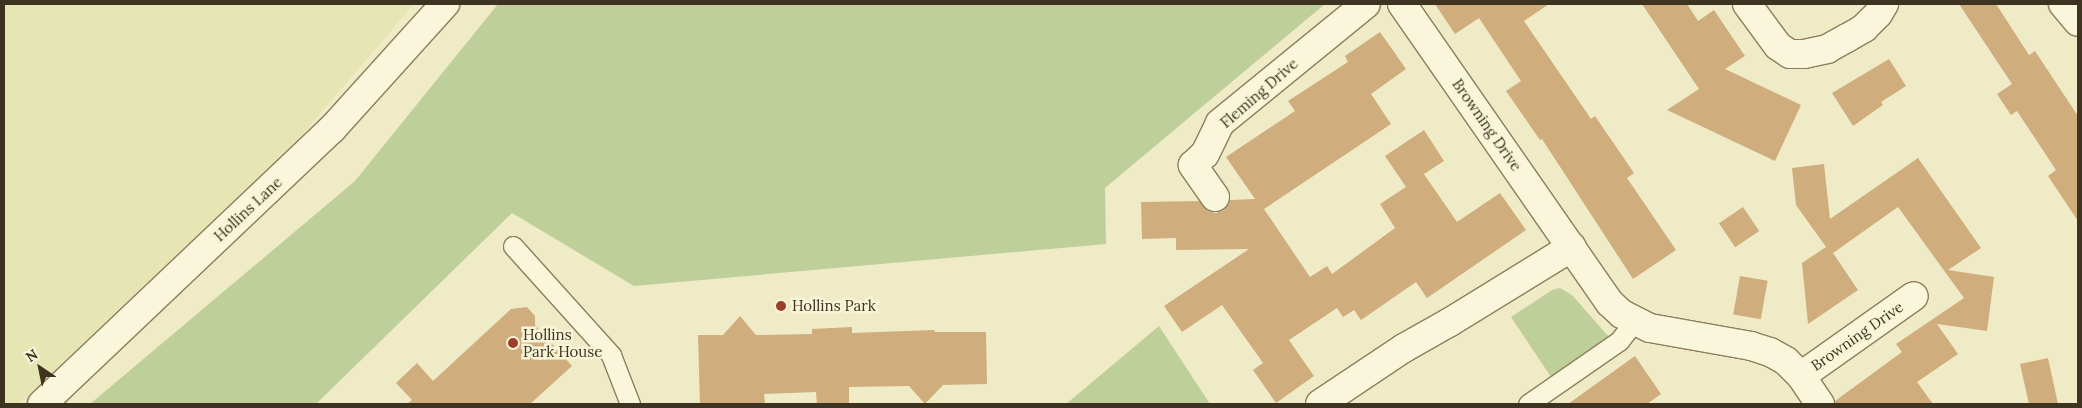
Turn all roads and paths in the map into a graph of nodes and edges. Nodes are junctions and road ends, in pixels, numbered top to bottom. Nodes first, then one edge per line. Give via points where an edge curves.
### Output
1 (445, 4) edge
2 (1366, 4) edge
3 (1402, 4) edge
4 (1748, 4) edge
5 (1884, 4) edge
6 (2063, 4) edge
7 (2078, 22) edge
8 (1215, 197) dead end
9 (513, 246) dead end
10 (1572, 247) junction
11 (1914, 296) dead end
12 (1634, 322) junction
13 (1801, 376) junction
14 (42, 404) edge
15 (630, 404) edge
16 (1320, 404) edge
17 (1528, 404) edge
18 (1820, 404) edge

1 - 14 street, Hollins Lane via 332,129
2 - 8 street, Fleming Drive via 1220,122 1205,154 1193,165
3 - 10 street, Browning Drive
4 - 5 street via 1778,46 1790,54 1827,49 1864,28
6 - 7 street
9 - 15 lane via 612,355
10 - 12 street, Browning Drive via 1610,303
10 - 16 street via 1404,348
11 - 13 street, Browning Drive
12 - 13 street, Browning Drive via 1770,352 1786,361
12 - 17 lane via 1619,341
13 - 18 street, Browning Drive

